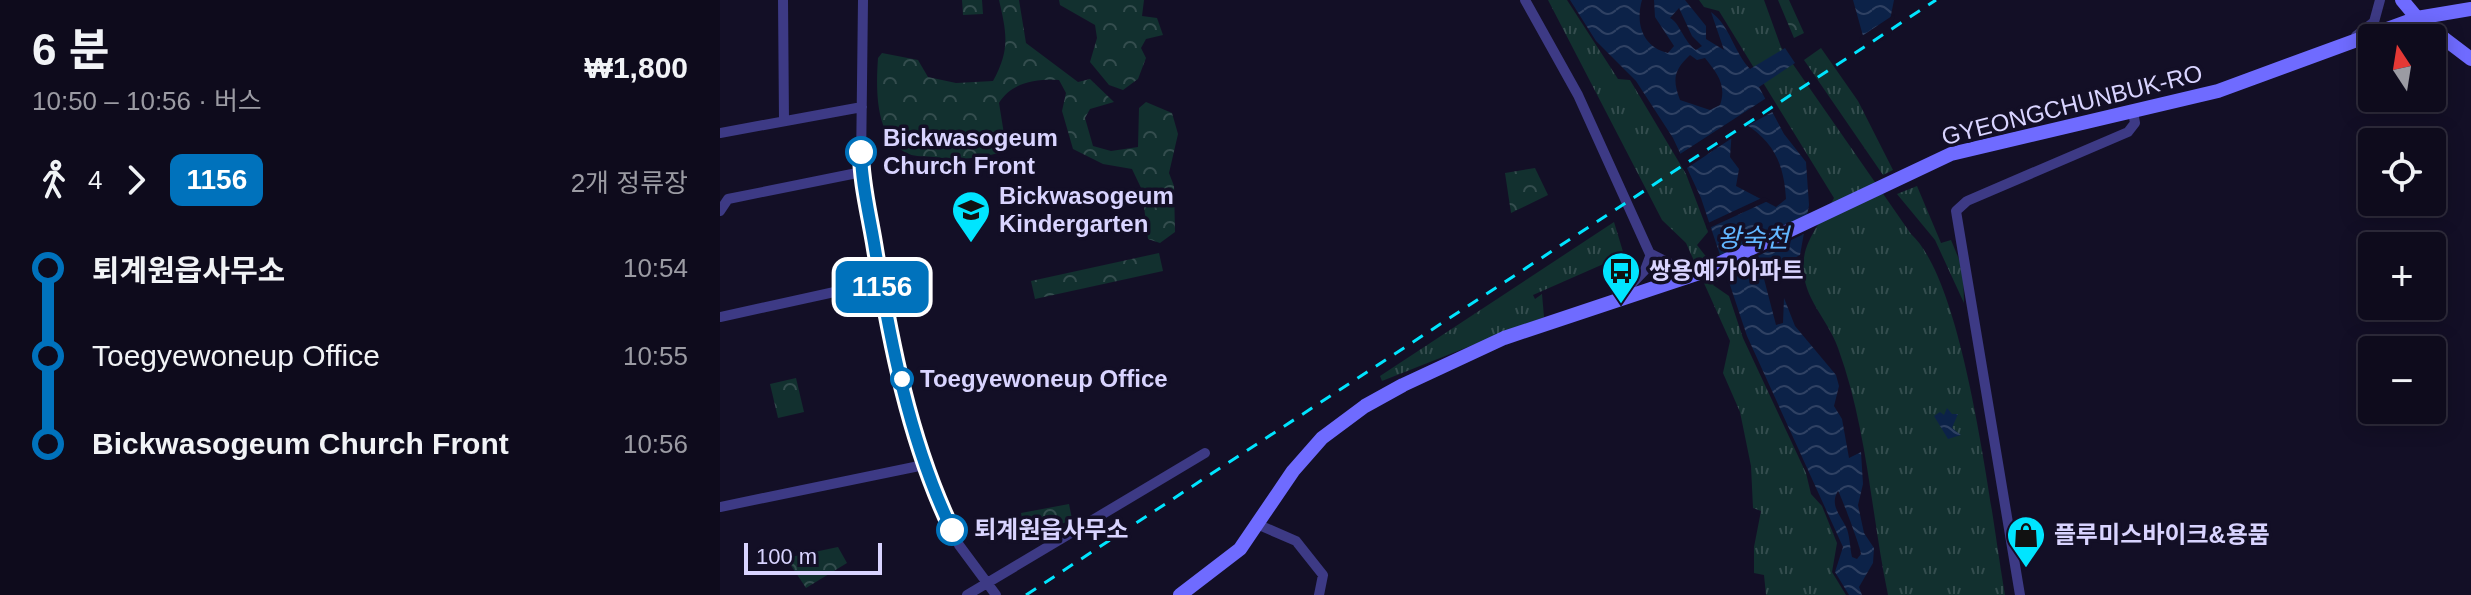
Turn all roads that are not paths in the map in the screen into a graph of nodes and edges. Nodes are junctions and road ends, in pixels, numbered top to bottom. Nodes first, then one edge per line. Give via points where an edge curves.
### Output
1 (783, 0) edge
2 (863, 0) edge
3 (1525, 0) edge
4 (2380, 0) edge
5 (2402, 0) edge
6 (2471, 9) edge
7 (2417, 18) junction
8 (2349, 42) junction
9 (2471, 59) edge
10 (862, 107) junction
11 (2133, 112) junction
12 (784, 121) junction
13 (720, 133) edge
14 (862, 172) junction
15 (720, 211) edge
16 (1651, 254) junction
17 (1699, 273) junction
18 (880, 282) junction
19 (1664, 285) junction
20 (1612, 302) junction
21 (720, 317) edge
22 (1205, 453) dead end
23 (924, 465) junction
24 (720, 507) edge
25 (1259, 525) junction
26 (987, 582) junction
27 (967, 595) edge
28 (996, 595) edge
29 (1180, 595) edge
30 (1319, 595) edge
31 (2020, 595) edge

1 - 12 street
2 - 10 street
3 - 16 street via 1578,95
4 - 8 street via 2374,22
5 - 7 street
6 - 7 street, GYEONGCHUNBUK-RO
7 - 8 street, GYEONGCHUNBUK-RO
7 - 9 street
8 - 11 street, GYEONGCHUNBUK-RO via 2218,91
10 - 12 street
10 - 14 street
11 - 17 street, GYEONGCHUNBUK-RO via 1951,154
11 - 31 street via 2135,123 2128,132 1967,201 1956,211
12 - 13 street
14 - 15 street via 728,199
14 - 18 street
16 - 17 street
16 - 19 street
16 - 20 street via 1638,279
17 - 19 street, GYEONGCHUNBUK-RO
18 - 21 street
18 - 23 street
19 - 20 street, GYEONGCHUNBUK-RO
20 - 25 street, GYEONGCHUNBUK-RO via 1504,338 1365,406 1322,438 1293,471
22 - 26 street
23 - 24 street
23 - 26 street via 959,545
25 - 29 street, GYEONGCHUNBUK-RO via 1240,549
25 - 30 street via 1296,541 1323,575
26 - 27 street
26 - 28 street

